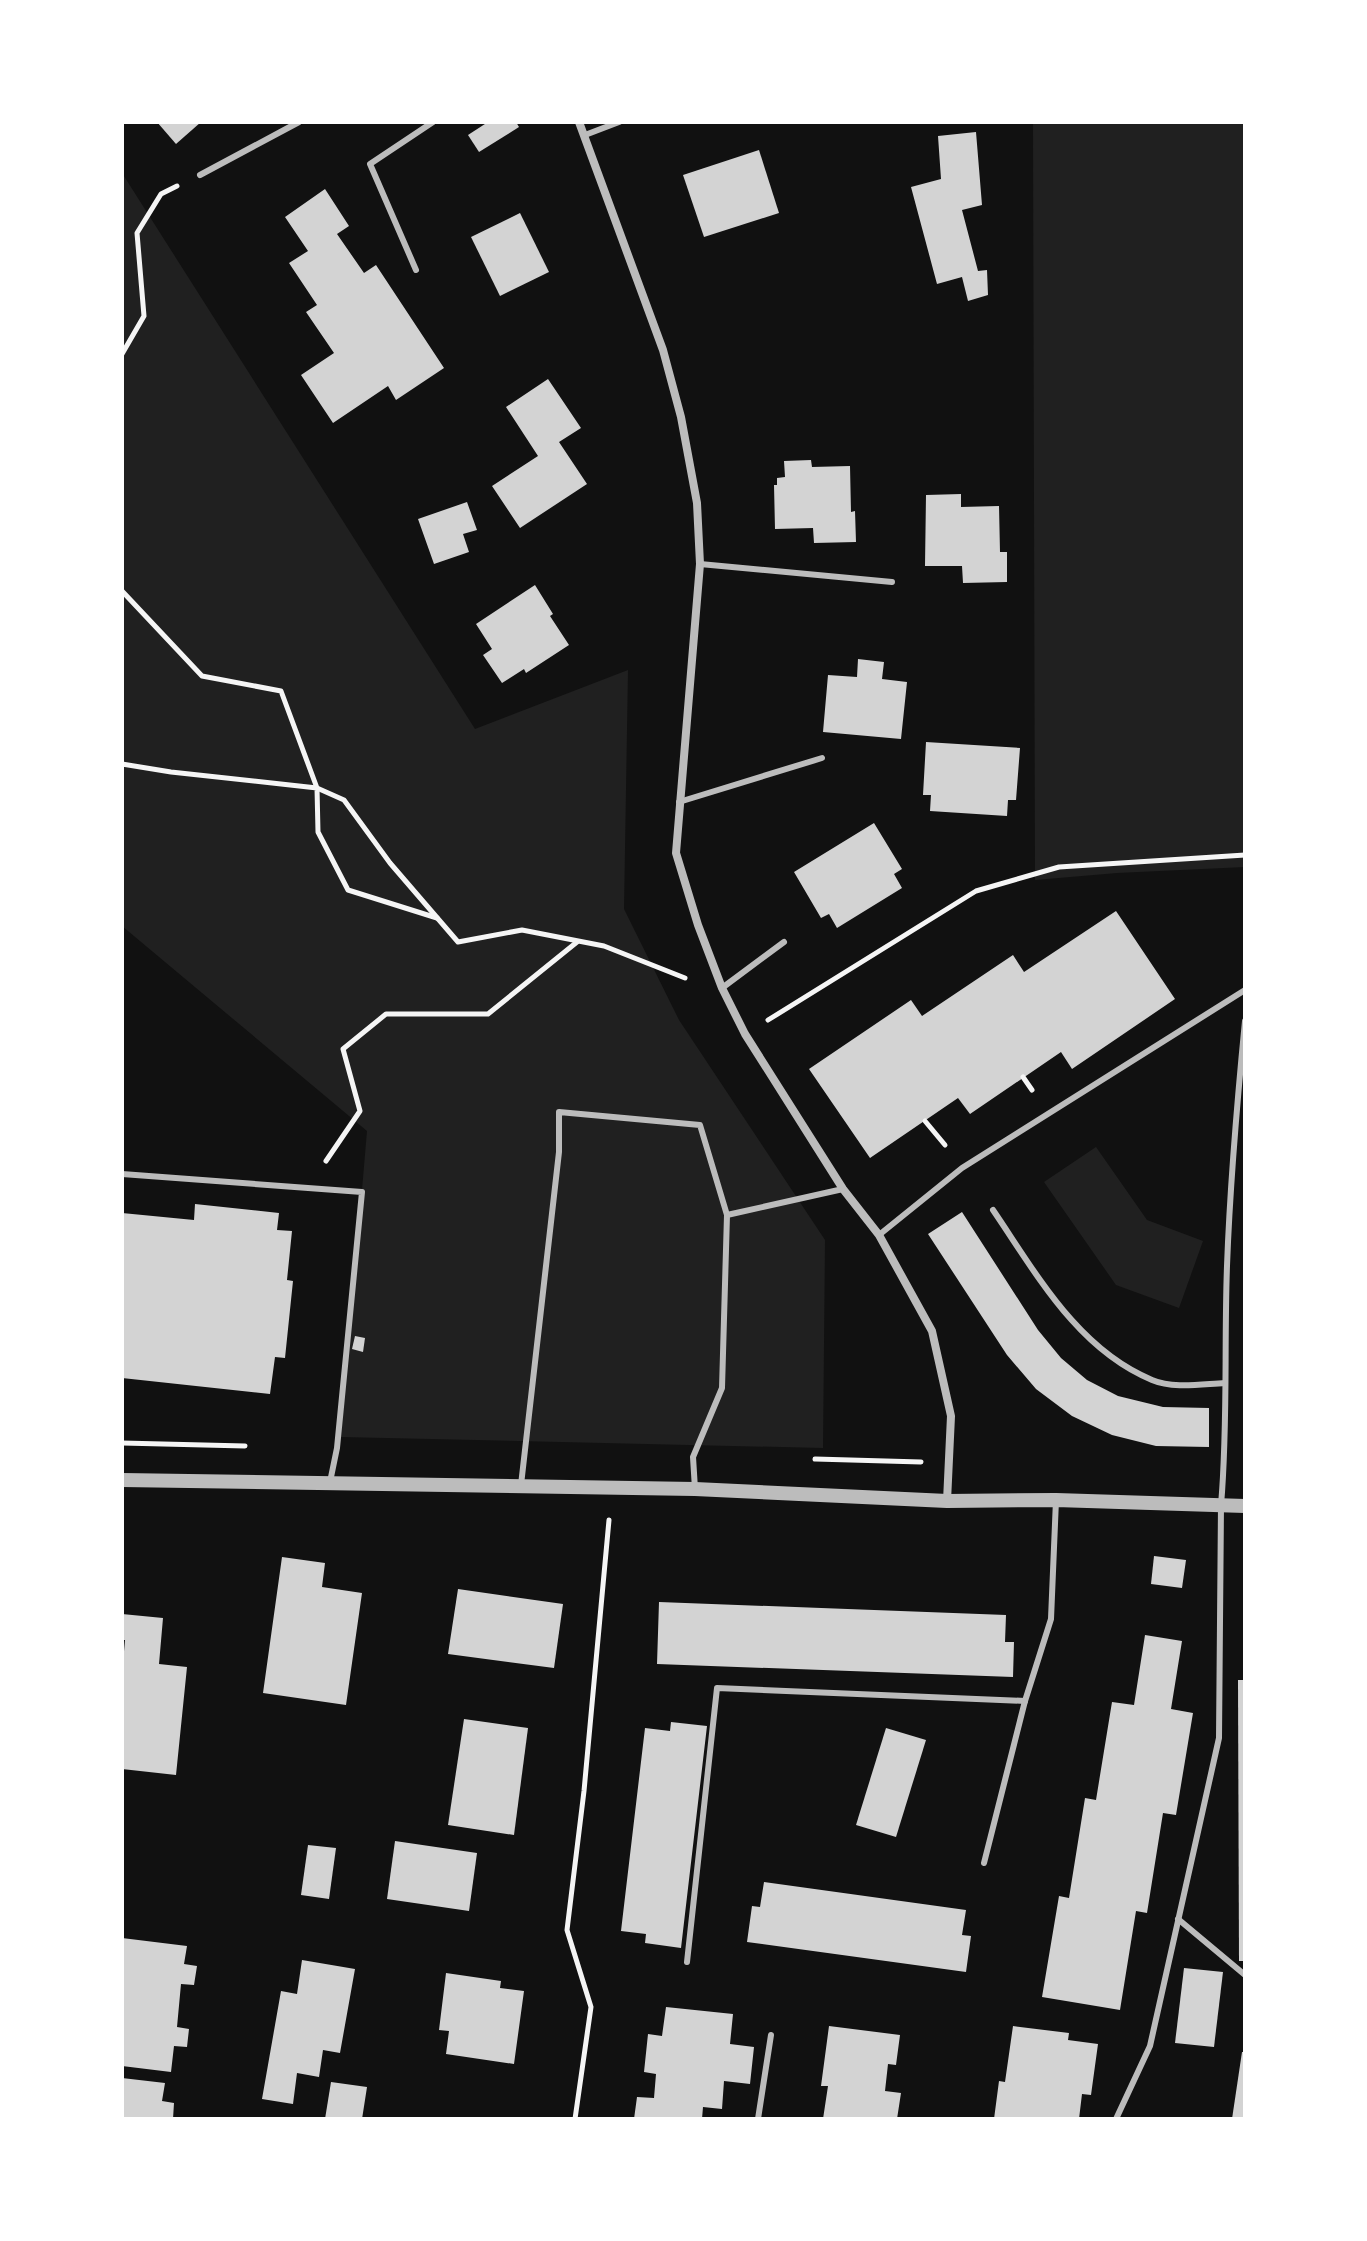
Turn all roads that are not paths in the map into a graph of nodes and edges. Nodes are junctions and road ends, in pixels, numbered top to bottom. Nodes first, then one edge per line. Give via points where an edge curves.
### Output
1 (299, 122) edge
2 (433, 122) edge
3 (579, 122) edge
4 (619, 122) edge
5 (585, 135) junction
6 (200, 175) road end
7 (416, 270) dead end
8 (700, 564) junction
9 (892, 582) dead end
10 (822, 758) dead end
11 (679, 802) junction
12 (784, 942) dead end
13 (722, 988) junction
14 (1245, 990) edge
15 (1245, 1021) edge
16 (122, 1174) edge
17 (843, 1189) junction
18 (993, 1210) dead end
19 (727, 1215) junction
20 (879, 1235) junction
21 (1225, 1383) junction
22 (122, 1480) edge
23 (330, 1483) junction
24 (521, 1485) junction
25 (695, 1489) junction
26 (1056, 1500) junction
27 (947, 1501) junction
28 (1221, 1505) junction
29 (1245, 1506) edge
30 (1025, 1701) junction
31 (984, 1863) dead end
32 (1178, 1919) junction
33 (687, 1962) dead end
34 (1245, 1975) edge
35 (771, 2035) dead end
36 (758, 2119) edge
37 (1116, 2119) edge

1 - 6 lane
2 - 7 lane via 370,164
3 - 5 street
4 - 5 lane
5 - 8 street via 663,350 681,417 697,503
8 - 9 lane
8 - 11 street
10 - 11 lane
11 - 13 street via 676,853
12 - 13 lane
13 - 17 street via 745,1034
14 - 20 lane via 962,1168
15 - 21 lane via 1233,1141
16 - 23 lane via 362,1192
17 - 19 lane
17 - 20 street
18 - 21 lane via 1078,1328 1110,1357 1154,1381
19 - 24 lane via 700,1125 559,1112 559,1152
19 - 25 lane via 722,1388 693,1457
20 - 27 street via 932,1331 951,1416
21 - 28 lane
22 - 23 street
23 - 24 street
24 - 25 street
25 - 27 street
26 - 27 street
26 - 28 street
26 - 30 lane via 1051,1619
28 - 29 street
28 - 32 lane via 1219,1738
30 - 31 lane
30 - 33 lane via 717,1688
32 - 34 lane
32 - 37 lane via 1150,2046
35 - 36 lane

